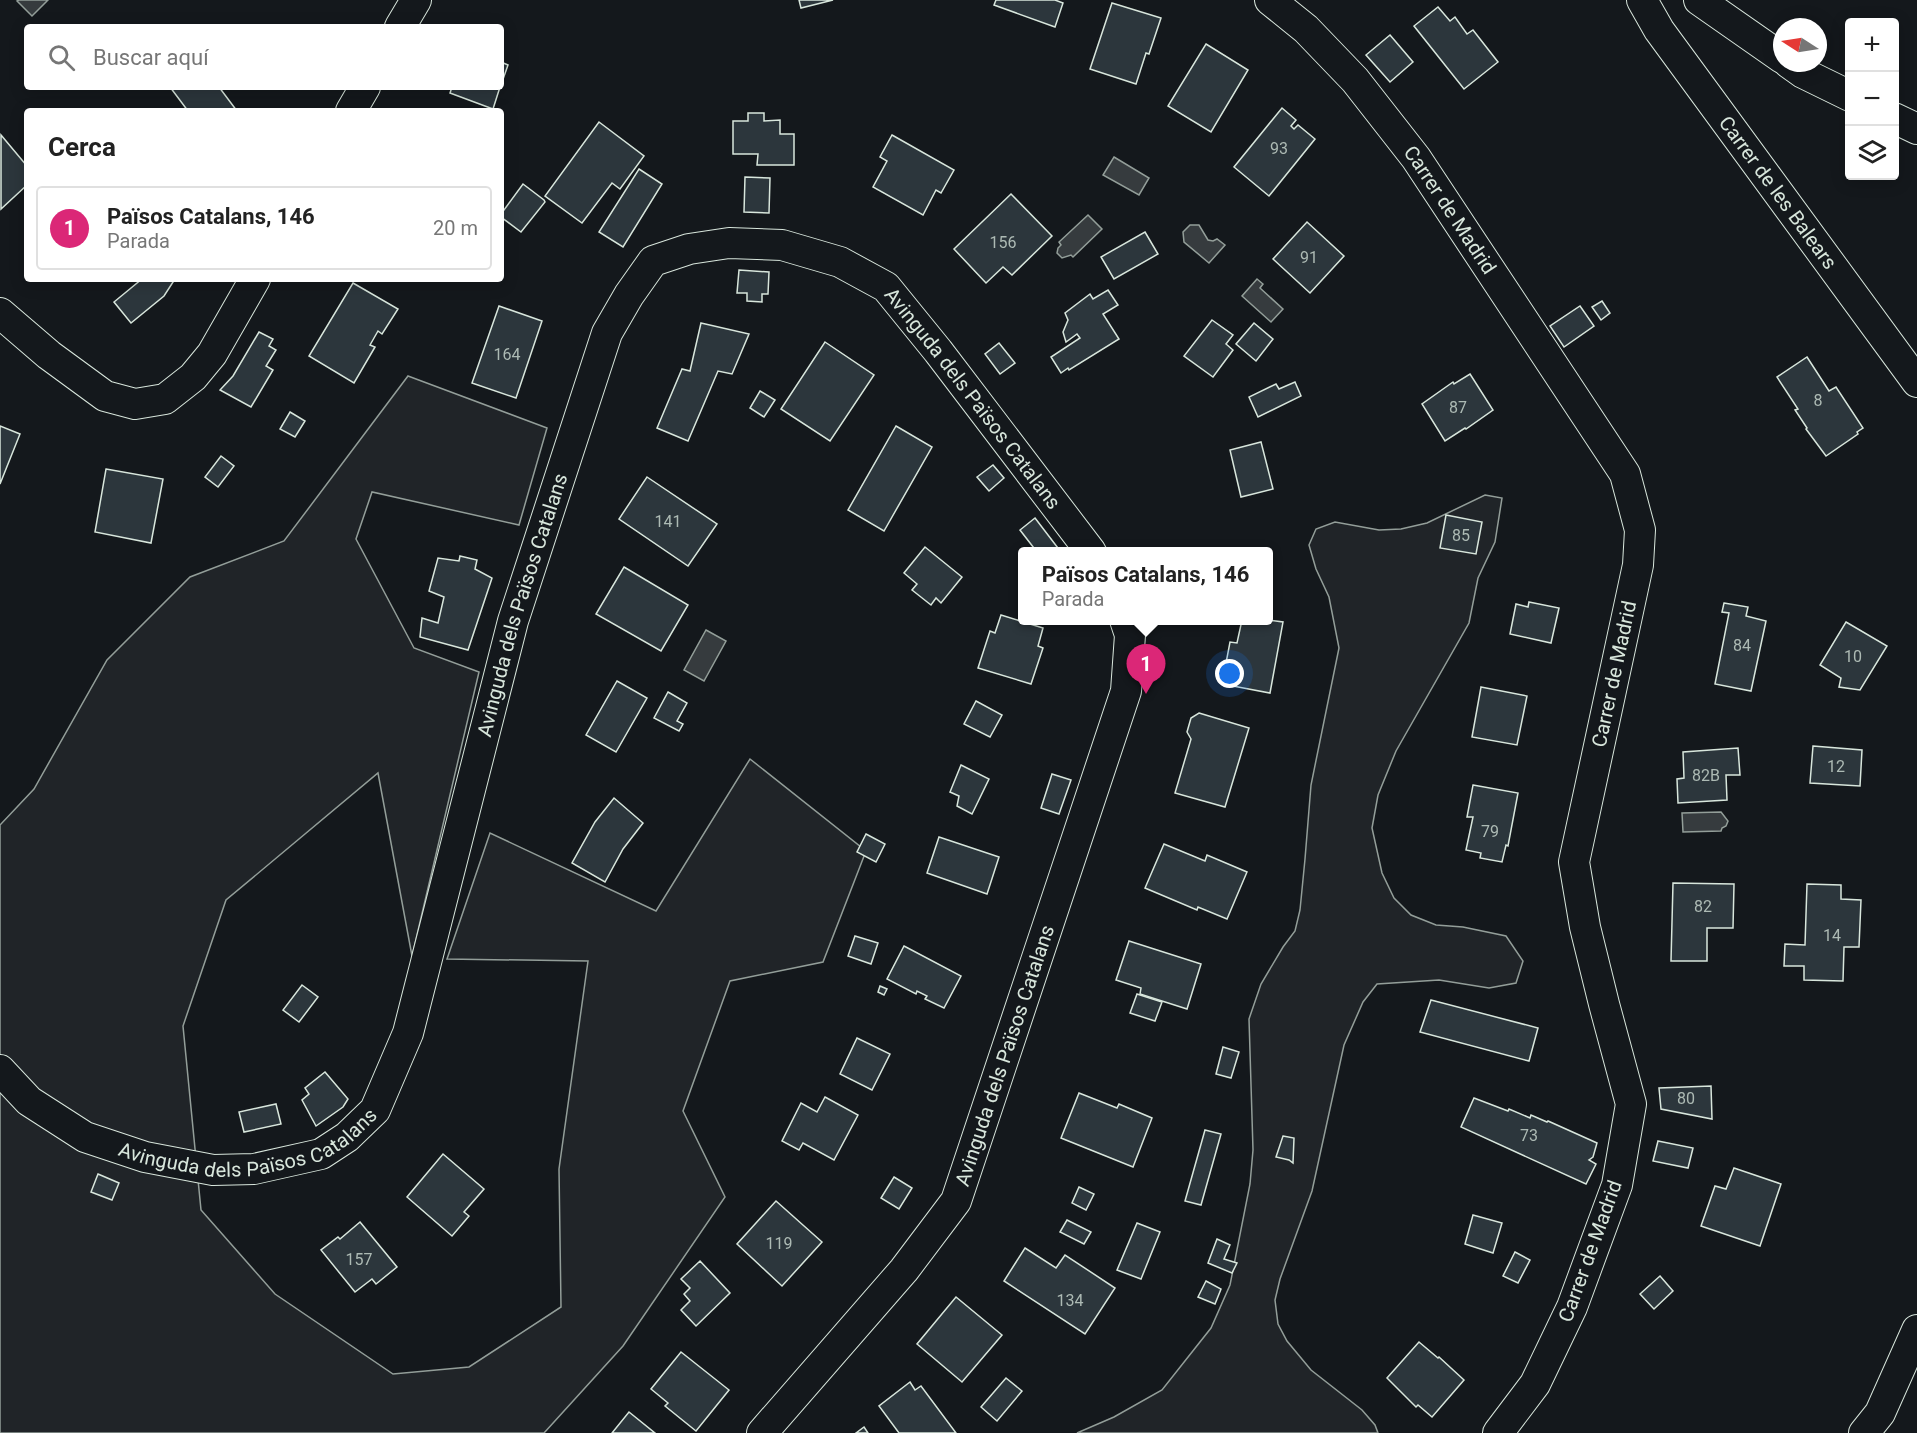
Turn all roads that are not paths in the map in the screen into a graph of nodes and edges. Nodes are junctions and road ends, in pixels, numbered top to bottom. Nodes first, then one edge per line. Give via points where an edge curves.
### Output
1 (416, 0) edge
2 (1269, 0) edge
3 (1642, 0) edge
4 (1699, 0) edge
5 (402, 24) edge
6 (1773, 52) edge
7 (1802, 72) edge
8 (363, 90) edge
9 (1845, 94) edge
10 (353, 108) edge
11 (1899, 120) edge
12 (1917, 129) edge
13 (253, 282) edge
14 (0, 313) edge
15 (1917, 382) edge
16 (1087, 547) edge
17 (1126, 625) edge
18 (0, 1070) edge
19 (1917, 1330) edge
20 (762, 1433) edge
21 (1498, 1433) edge
22 (1864, 1433) edge

1 - 5 street
2 - 21 street, Carrer de Madrid via 1306,29 1354,80 1416,158 1625,474 1640,530 1638,565 1574,862 1588,938 1631,1104 1617,1185 1572,1307 1535,1384
3 - 15 street, Carrer de les Balears via 1659,30
4 - 6 street
7 - 9 street
8 - 10 street
11 - 12 street
13 - 14 street via 212,354 193,377 165,399 135,404 105,396
16 - 18 street, Avinguda dels Països Catalans via 886,286 840,262 782,245 729,243 689,249 653,261 607,333 513,621 408,1033 375,1110 347,1137 321,1154 254,1169 213,1170 145,1157 85,1137 29,1101
17 - 20 street, Avinguda dels Països Catalans via 1130,635 1126,691 956,1201 903,1270
19 - 22 street via 1880,1413

